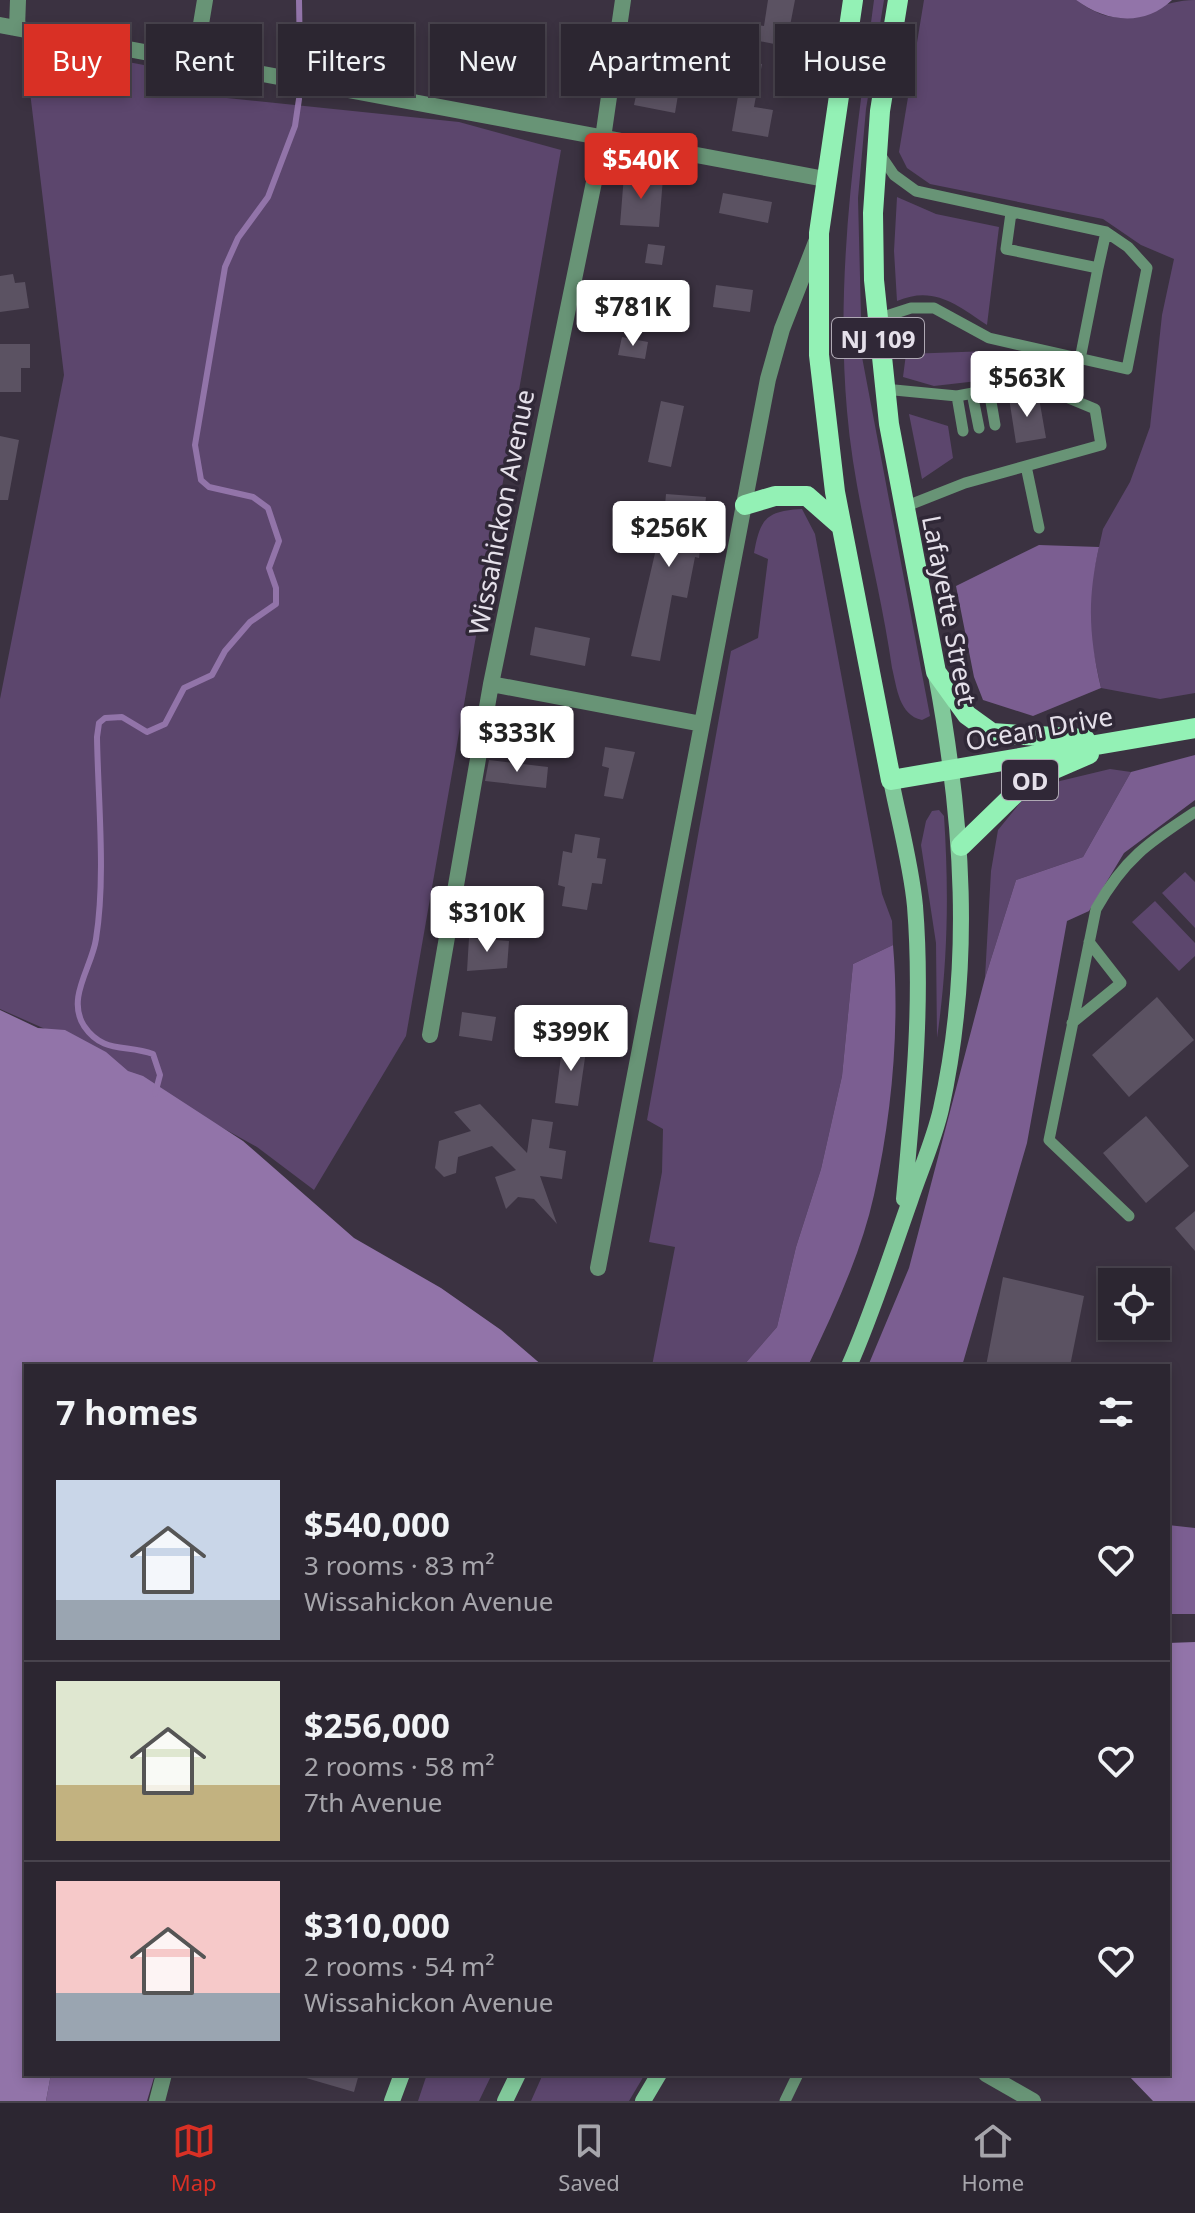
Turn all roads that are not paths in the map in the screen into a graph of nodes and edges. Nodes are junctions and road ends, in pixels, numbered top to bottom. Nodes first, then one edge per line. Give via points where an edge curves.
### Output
1 (18, 0) edge
2 (205, 0) edge
3 (623, 0) edge
4 (853, 0) edge
5 (898, 0) edge
6 (201, 24) edge
7 (8, 26) edge
8 (146, 51) edge
9 (262, 73) edge
10 (603, 138) junction
11 (877, 149) junction
12 (825, 179) junction
13 (1011, 213) junction
14 (1106, 232) junction
15 (819, 233) junction
16 (1098, 268) junction
17 (876, 319) junction
18 (1080, 359) junction
19 (884, 389) junction
20 (989, 390) junction
21 (972, 393) junction
22 (957, 396) junction
23 (995, 425) dead end
24 (979, 428) dead end
25 (963, 431) dead end
26 (1026, 466) junction
27 (745, 505) junction
28 (904, 507) junction
29 (841, 527) junction
30 (1039, 528) dead end
31 (936, 672) junction
32 (491, 684) junction
33 (702, 724) junction
34 (1195, 728) edge
35 (1119, 741) junction
36 (953, 769) junction
37 (891, 780) junction
38 (1195, 812) edge
39 (961, 846) junction
40 (1089, 942) junction
41 (1072, 1023) junction
42 (430, 1035) dead end
43 (1129, 1216) dead end
44 (902, 1225) junction
45 (598, 1268) dead end
46 (850, 1364) edge
47 (163, 2076) edge
48 (401, 2076) edge
49 (517, 2076) edge
50 (658, 2076) edge
51 (797, 2076) edge
52 (989, 2076) edge
53 (157, 2101) edge
54 (392, 2101) edge
55 (505, 2101) edge
56 (643, 2101) edge
57 (785, 2101) edge
58 (1033, 2101) edge

1 - 7 street
2 - 6 street
3 - 10 street, Wissahickon Avenue
4 - 12 main road, Lafayette Street / NJ 109
5 - 11 main road, Lafayette Street / NJ 109
7 - 8 street
9 - 10 street
10 - 12 street
10 - 32 street, Wissahickon Avenue
11 - 13 lane via 894,175 916,191
11 - 17 main road, Lafayette Street / NJ 109 via 872,244
12 - 15 main road, Lafayette Street / NJ 109
13 - 14 lane
13 - 16 lane via 1006,249
14 - 16 lane
14 - 18 lane via 1147,268 1127,369
15 - 27 street via 775,353
15 - 29 main road, Lafayette Street / NJ 109 via 821,389
16 - 18 lane
17 - 18 lane via 911,308 934,308 989,338
17 - 19 main road, Lafayette Street / NJ 109
19 - 22 lane
19 - 28 main road, Lafayette Street / NJ 109
20 - 21 lane
20 - 23 lane
20 - 26 lane via 1030,388 1095,409 1101,445
21 - 22 lane
21 - 24 lane
22 - 25 lane
26 - 28 lane via 971,476
26 - 30 lane
27 - 29 main road via 775,496 807,496
27 - 33 street
28 - 31 main road, Lafayette Street / NJ 109
29 - 37 main road, Lafayette Street / NJ 109
31 - 35 main road via 967,715 992,733
31 - 36 main road, Lafayette Street / NJ 109
32 - 33 street
32 - 42 street, Wissahickon Avenue
33 - 45 street
34 - 35 main road, Ocean Drive
35 - 36 main road, Ocean Drive
35 - 39 main road, OD via 1029,780
36 - 37 main road, Ocean Drive
36 - 39 main road, Lafayette Street / NJ 109
37 - 44 main road, Lafayette Street / NJ 109 via 914,903 918,973
38 - 40 lane via 1142,846 1112,879 1096,909
39 - 44 main road, Lafayette Street / NJ 109 via 963,926 954,1035 939,1117
40 - 41 lane
40 - 41 lane via 1121,983
41 - 43 lane via 1049,1140
44 - 46 main road, Lafayette Street / NJ 109
47 - 53 street
48 - 54 main road
49 - 55 main road
50 - 56 main road
51 - 57 lane
52 - 58 street

